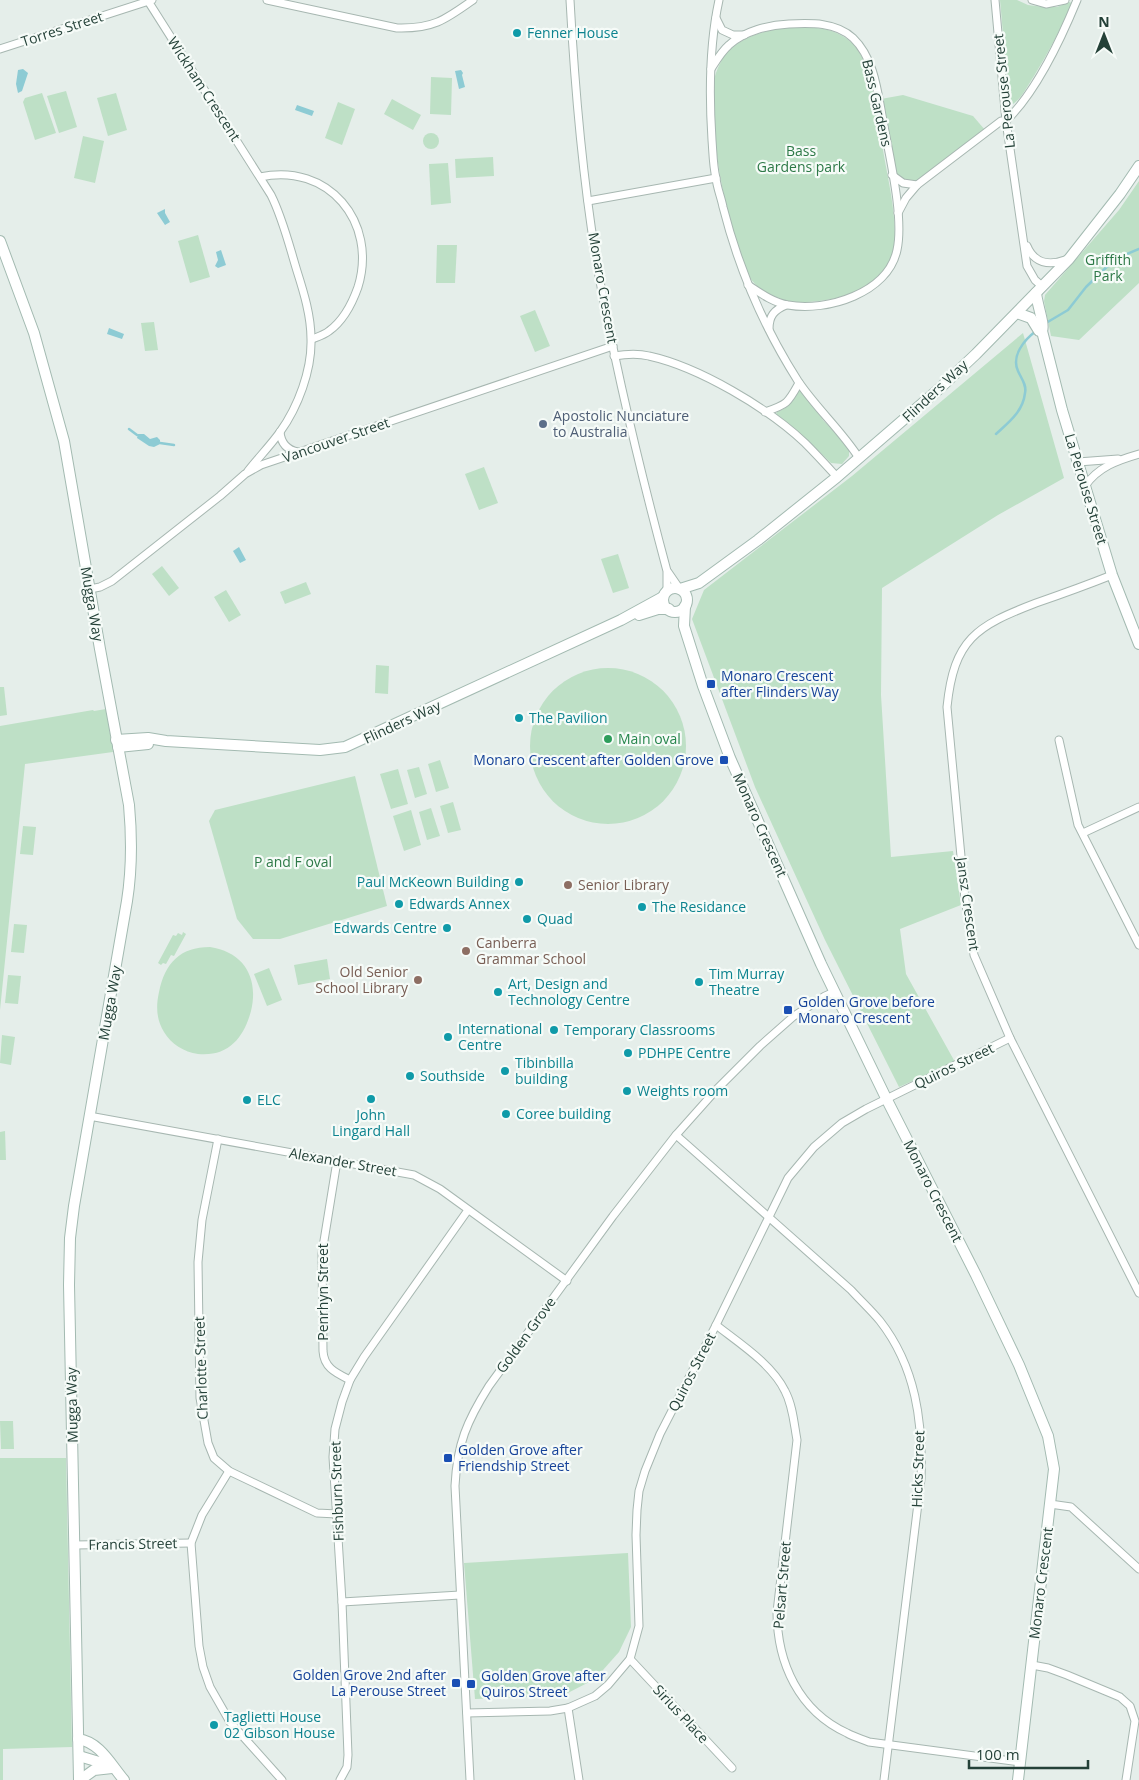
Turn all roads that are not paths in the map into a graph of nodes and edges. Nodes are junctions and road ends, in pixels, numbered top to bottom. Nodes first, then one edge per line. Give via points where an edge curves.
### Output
1 (267, 0) edge
2 (472, 0) edge
3 (570, 0) edge
4 (718, 0) edge
5 (995, 0) edge
6 (1032, 0) edge
7 (1065, 0) edge
8 (1077, 0) edge
9 (150, 1) edge
10 (715, 16) junction
11 (744, 35) junction
12 (0, 49) edge
13 (711, 69) junction
14 (1006, 121) junction
15 (1139, 166) edge
16 (892, 175) junction
17 (260, 177) junction
18 (716, 178) junction
19 (917, 185) junction
20 (588, 201) junction
21 (898, 214) junction
22 (0, 241) edge
23 (1024, 242) junction
24 (1069, 259) junction
25 (748, 285) junction
26 (1039, 290) junction
27 (786, 305) junction
28 (1017, 313) junction
29 (1041, 329) junction
30 (770, 334) junction
31 (312, 340) junction
32 (612, 346) junction
33 (614, 356) junction
34 (799, 382) junction
35 (765, 412) junction
36 (280, 432) junction
37 (301, 452) junction
38 (1139, 454) edge
39 (859, 458) junction
40 (1123, 458) junction
41 (1078, 462) junction
42 (245, 474) junction
43 (837, 477) junction
44 (1085, 486) junction
45 (667, 571) junction
46 (1112, 575) junction
47 (699, 583) junction
48 (679, 588) junction
49 (90, 590) junction
50 (665, 594) junction
51 (686, 602) junction
52 (670, 610) junction
53 (621, 620) junction
54 (684, 626) junction
55 (1139, 644) edge
56 (1059, 740) dead end
57 (117, 744) junction
58 (1139, 806) edge
59 (1083, 833) junction
60 (1139, 945) edge
61 (834, 992) junction
62 (1010, 1038) junction
63 (887, 1100) junction
64 (89, 1116) junction
65 (676, 1135) junction
66 (218, 1139) junction
67 (337, 1161) junction
68 (468, 1210) junction
69 (769, 1217) junction
70 (567, 1281) junction
71 (1139, 1292) edge
72 (716, 1325) junction
73 (350, 1380) junction
74 (228, 1471) junction
75 (1050, 1504) junction
76 (337, 1514) junction
77 (191, 1543) junction
78 (75, 1545) junction
79 (1139, 1569) edge
80 (460, 1595) junction
81 (342, 1602) junction
82 (630, 1659) junction
83 (1032, 1665) junction
84 (568, 1708) junction
85 (467, 1713) junction
86 (78, 1739) junction
87 (888, 1745) junction
88 (78, 1756) junction
89 (1020, 1762) junction
90 (113, 1768) junction
91 (732, 1768) dead end
92 (80, 1780) edge
93 (124, 1780) edge
94 (282, 1780) edge
95 (340, 1780) edge
96 (470, 1780) edge
97 (579, 1780) edge
98 (884, 1780) edge
99 (1018, 1780) edge
100 (1126, 1780) edge

1 - 2 street via 397,28 416,29 444,20
3 - 20 street, Monaro Crescent via 574,81
4 - 10 street
5 - 14 street, La Perouse Street
6 - 7 street via 1046,4
8 - 14 street via 1065,29 1025,100
9 - 12 street, Torres Street
9 - 17 street, Wickham Crescent
10 - 11 street via 722,30
10 - 13 street
11 - 13 street, Bass Gardens via 722,52
11 - 16 street, Bass Gardens via 784,24 816,23 844,31 853,38 868,57
13 - 18 street
14 - 19 street via 1001,121
14 - 23 street, La Perouse Street
15 - 24 street, Flinders Way
16 - 19 street via 903,183
16 - 21 street, Bass Gardens
17 - 31 street, Wickham Crescent via 281,219 304,295
17 - 31 street via 277,173 316,181 334,194 350,212 359,231 363,265 353,301 328,332
18 - 20 street
18 - 25 street via 732,242
19 - 21 street
20 - 32 street, Monaro Crescent
21 - 27 street, Bass Gardens via 897,252 882,278 866,291 827,304
22 - 49 street, Mugga Way via 34,333 64,441
23 - 24 street via 1035,259 1042,262 1057,263
23 - 26 street, La Perouse Street via 1027,266
24 - 26 street, Flinders Way
25 - 27 street, Bass Gardens
25 - 30 street
26 - 28 street, Flinders Way
26 - 29 street, La Perouse Street
27 - 30 street via 778,308 769,319
28 - 29 street via 1030,318
28 - 39 street, Flinders Way via 939,389
29 - 41 street, La Perouse Street
30 - 34 street
31 - 36 street, Wickham Crescent via 302,388
32 - 33 street, Monaro Crescent
32 - 37 street, Vancouver Street
33 - 35 street via 650,356 686,368 714,380
33 - 45 street, Monaro Crescent
34 - 35 street via 792,398
34 - 39 street
35 - 43 street via 805,443
36 - 37 street via 287,448
36 - 42 street, Wickham Crescent
37 - 42 street, Vancouver Street
38 - 40 street
39 - 43 street, Flinders Way
40 - 41 street
40 - 44 street via 1092,476
41 - 44 street, La Perouse Street
42 - 49 street, Vancouver Street via 112,581
43 - 47 street, Flinders Way
44 - 46 street, La Perouse Street
45 - 48 street, Monaro Crescent
45 - 50 street, Monaro Crescent
46 - 55 street, La Perouse Street
46 - 62 street, Jansz Crescent via 988,623 963,650 952,676 947,707 968,924 974,955
47 - 48 street, Flinders Way
47 - 51 street, Flinders Way
48 - 50 street
48 - 51 street via 684,591
49 - 57 street, Mugga Way
50 - 52 street via 664,604
50 - 53 street, Flinders Way
51 - 52 street via 679,611
51 - 54 street, Monaro Crescent
52 - 53 street, Flinders Way
52 - 54 street, Monaro Crescent
53 - 57 street, Flinders Way via 345,747 320,750 148,738
54 - 61 street, Monaro Crescent via 730,758
56 - 59 street via 1078,825
57 - 64 street, Mugga Way via 129,805 131,870
58 - 59 street
59 - 60 street
61 - 63 street, Monaro Crescent
61 - 65 street, Golden Grove via 794,1016 760,1046
62 - 63 street, Quiros Street
62 - 71 street, Jansz Crescent
63 - 69 street, Quiros Street via 842,1123 814,1147 788,1178
63 - 75 street, Monaro Crescent via 976,1276 1037,1407 1048,1436 1054,1469
64 - 66 street, Alexander Street
64 - 78 street, Mugga Way via 74,1206 69,1261
65 - 69 street, Hicks Street
65 - 70 street, Golden Grove via 612,1216
66 - 67 street, Alexander Street
66 - 74 street, Charlotte Street via 199,1238 200,1398 208,1443 214,1458
67 - 68 street, Alexander Street via 414,1175 430,1182
67 - 73 street, Penrhyn Street via 322,1248 323,1351 327,1366
68 - 70 street, Alexander Street
68 - 73 street, Fishburn Street
69 - 72 street, Quiros Street
69 - 87 street, Hicks Street via 851,1290 880,1322 905,1366 918,1408 921,1479
70 - 80 street, Golden Grove via 489,1386 463,1435 455,1486
72 - 82 street, Quiros Street via 652,1451 640,1491 636,1535 638,1626
72 - 87 street, Pelsart Street via 769,1369 785,1391 793,1414 796,1440 777,1612 780,1649 788,1673 802,1696 824,1719 869,1742
73 - 76 street, Fishburn Street via 338,1416 334,1444
74 - 76 street, Charlotte Street via 318,1513
74 - 77 street via 202,1515
75 - 79 street via 1071,1507
75 - 83 street, Monaro Crescent
76 - 81 street, Fishburn Street
77 - 78 street, Francis Street
77 - 94 street via 199,1646 210,1687 230,1722
78 - 86 street, Mugga Way
80 - 81 street
80 - 85 street, Golden Grove
81 - 95 street, Fishburn Street via 348,1755 347,1768
82 - 84 street, Quiros Street via 595,1696
82 - 91 street, Sirius Place
83 - 89 street, Monaro Crescent
83 - 100 street via 1067,1674 1126,1701 1134,1716
84 - 85 street, Quiros Street
84 - 97 street
85 - 96 street, Golden Grove
86 - 88 street, Mugga Way
86 - 90 street via 91,1743
87 - 89 street, Pelsart Street
87 - 98 street, Hicks Street
88 - 90 street
88 - 92 street, Mugga Way
89 - 99 street, Monaro Crescent
90 - 92 street via 94,1770
90 - 93 street

